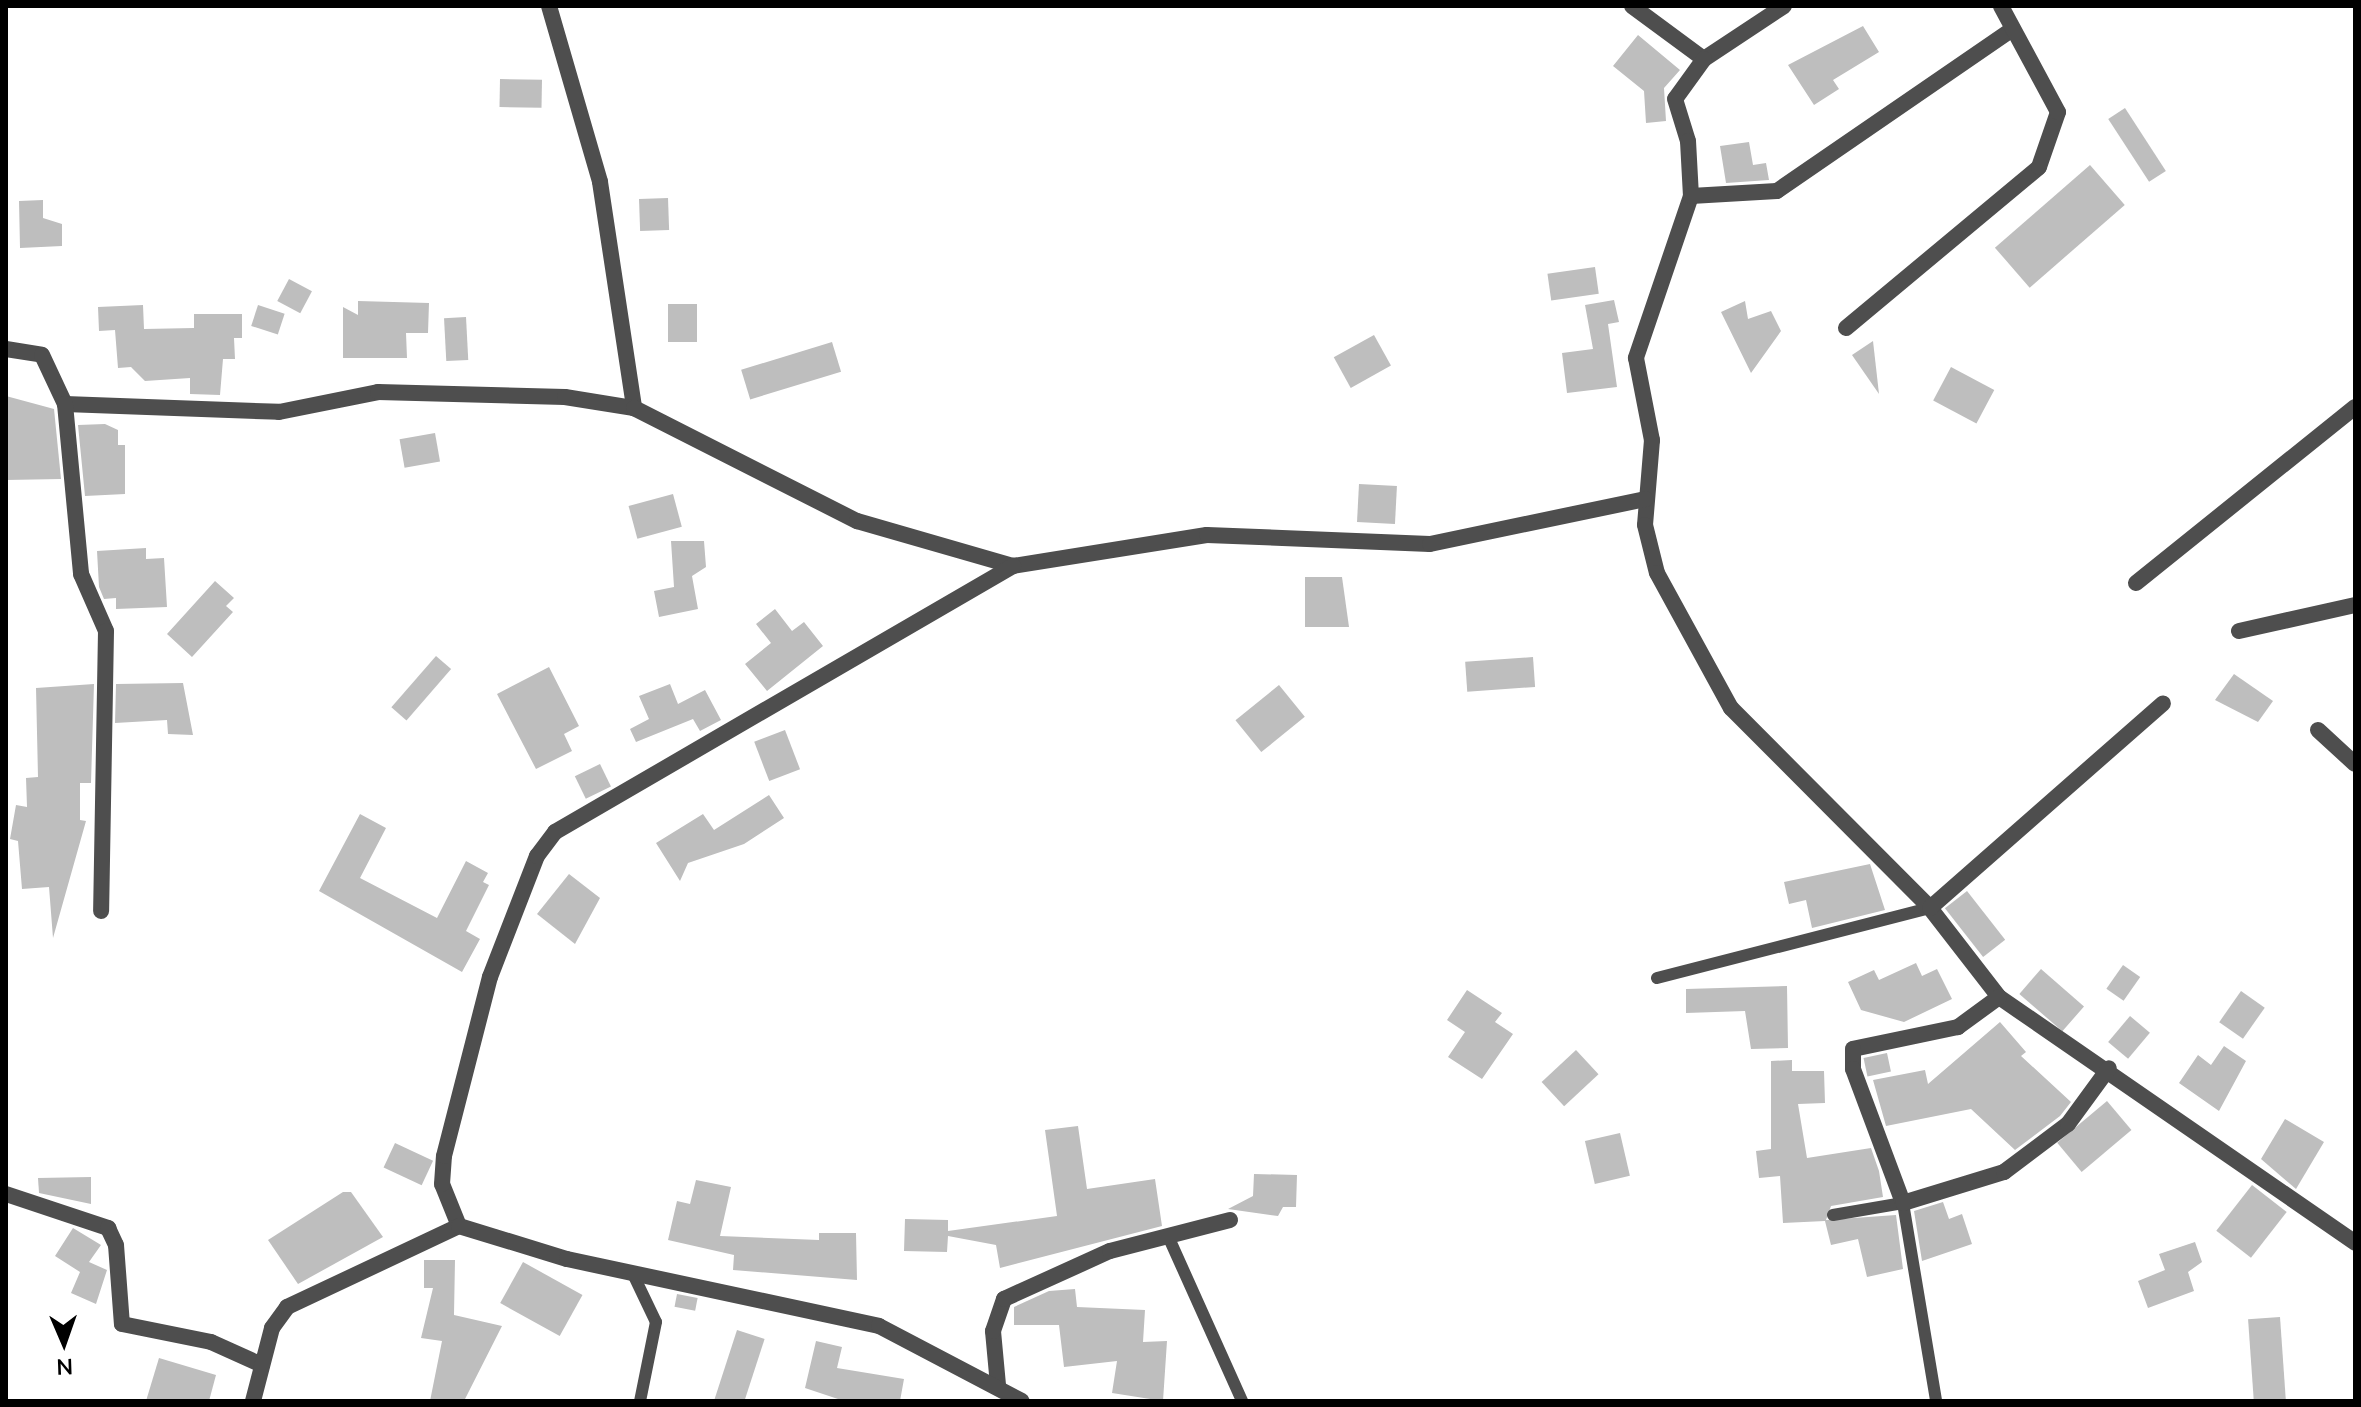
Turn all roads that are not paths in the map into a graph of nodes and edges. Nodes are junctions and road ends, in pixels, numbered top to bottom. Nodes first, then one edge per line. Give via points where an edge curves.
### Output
1 (549, 6) edge
2 (1632, 6) edge
3 (1784, 6) edge
4 (2001, 6) edge
5 (2013, 29) junction
6 (1704, 59) junction
7 (1691, 196) junction
8 (1846, 328) dead end
9 (6, 349) edge
10 (65, 404) junction
11 (2355, 407) edge
12 (634, 408) junction
13 (1645, 499) junction
14 (1013, 566) junction
15 (2136, 583) dead end
16 (2355, 605) edge
17 (2239, 631) dead end
18 (2163, 703) dead end
19 (2318, 730) dead end
20 (2355, 764) edge
21 (1930, 908) junction
22 (101, 911) dead end
23 (1657, 978) dead end
24 (1999, 997) junction
25 (2109, 1068) junction
26 (6, 1194) edge
27 (1903, 1203) junction
28 (1833, 1215) dead end
29 (1230, 1220) dead end
30 (459, 1226) junction
31 (1168, 1236) junction
32 (2355, 1243) edge
33 (633, 1274) junction
34 (262, 1365) junction
35 (998, 1385) junction
36 (253, 1401) edge
37 (640, 1401) edge
38 (1022, 1401) edge
39 (1242, 1401) edge
40 (1936, 1401) edge

1 - 12 street via 604,197
2 - 6 street
3 - 6 street
4 - 5 street
5 - 7 street via 1777,191
5 - 8 street via 2058,112 2039,167
6 - 7 street via 1681,83 1675,105 1688,141
7 - 13 street via 1680,242 1638,340 1636,378 1652,440
9 - 10 street via 42,355
10 - 12 street via 279,412 378,392 565,397
10 - 22 street via 81,574 106,631
11 - 15 street
12 - 14 street via 857,521
13 - 14 street via 1430,544 1207,535
13 - 21 street via 1657,573 1731,708
14 - 30 street via 555,832 537,856 490,977 444,1156 442,1184
16 - 17 street
18 - 21 street
19 - 20 street
21 - 23 lane
21 - 24 street
24 - 25 street
24 - 27 street via 1958,1027 1853,1049 1853,1069
25 - 27 street via 2068,1124 2004,1172
25 - 32 street
26 - 34 street via 108,1228 116,1245 122,1324 211,1342
27 - 28 lane
27 - 40 lane
29 - 31 street
30 - 33 street
30 - 34 street via 287,1307
31 - 35 street via 1110,1251 1004,1299 993,1331
31 - 39 lane
33 - 35 street via 879,1326
33 - 37 lane via 656,1322
34 - 36 street
35 - 38 street

